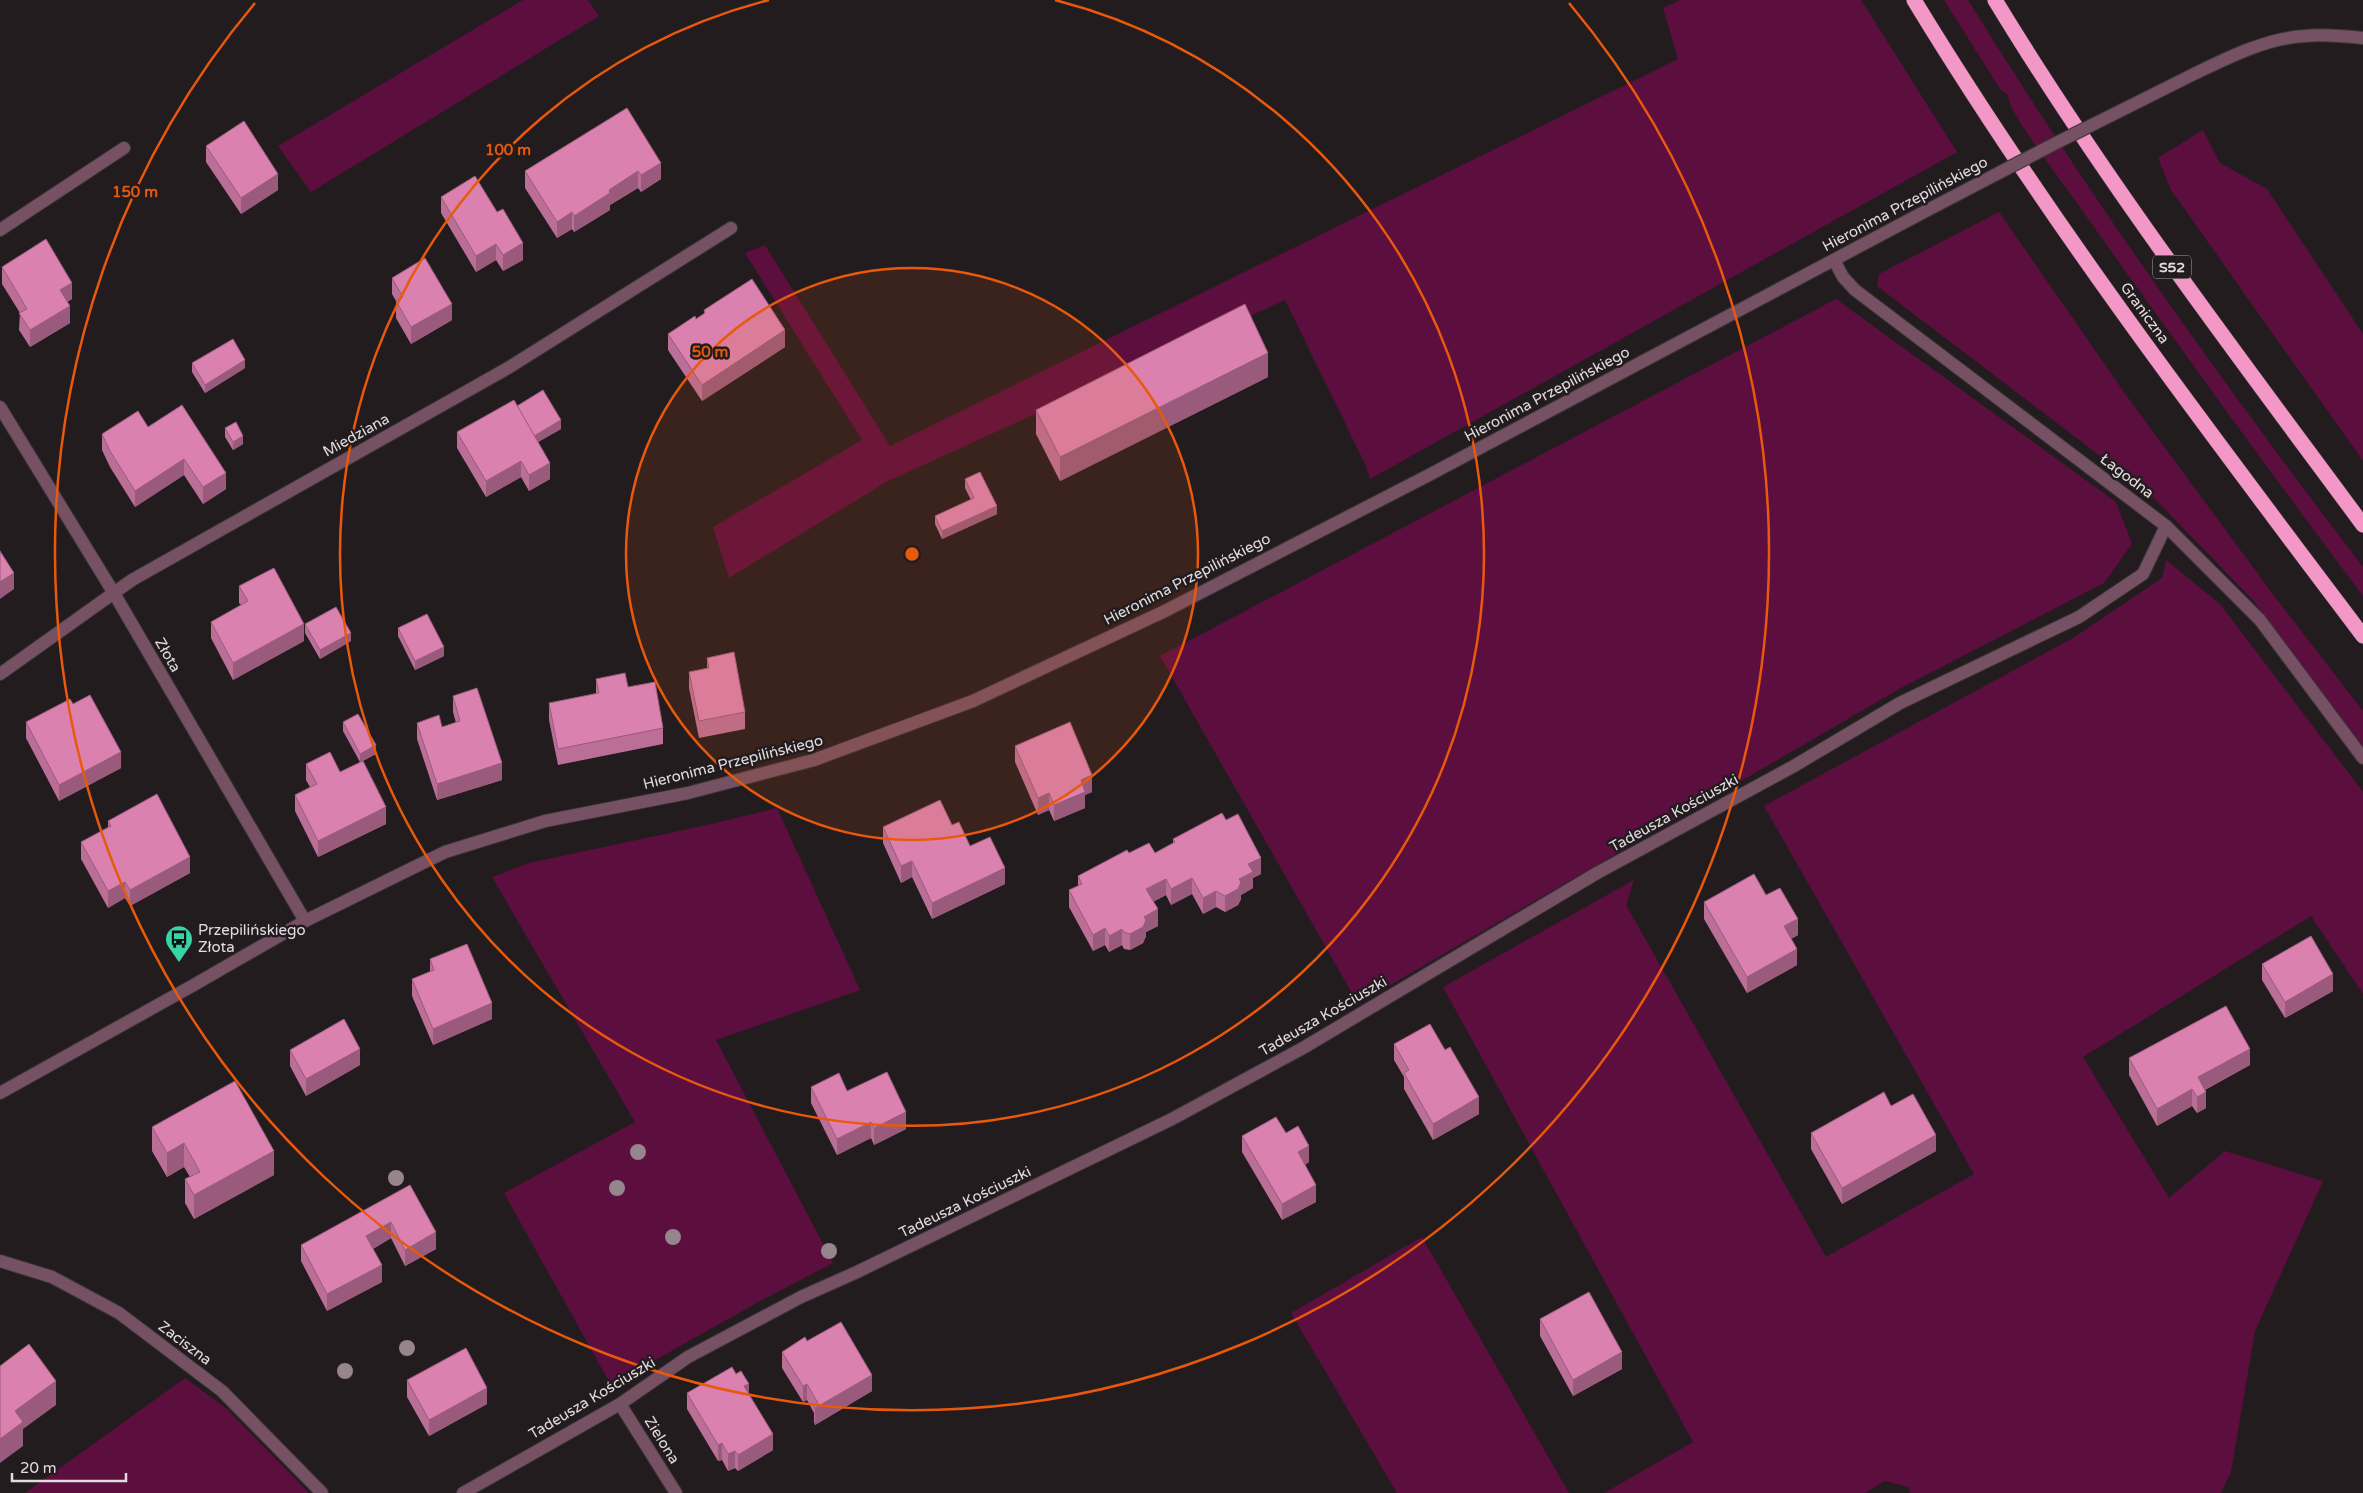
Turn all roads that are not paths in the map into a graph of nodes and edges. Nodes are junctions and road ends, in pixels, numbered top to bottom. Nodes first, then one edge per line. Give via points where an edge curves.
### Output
1 (1914, 0) edge
2 (1995, 0) edge
3 (2363, 38) edge
4 (124, 148) dead end
5 (731, 228) dead end
6 (0, 230) edge
7 (1834, 260) junction
8 (0, 407) edge
9 (2363, 525) edge
10 (2166, 526) junction
11 (115, 595) junction
12 (2363, 636) edge
13 (0, 674) edge
14 (2363, 758) edge
15 (305, 921) junction
16 (0, 1093) edge
17 (0, 1261) edge
18 (620, 1404) junction
19 (322, 1493) edge
20 (463, 1493) edge
21 (676, 1493) edge

1 - 12 highway, Graniczna via 2041,198 2237,469
2 - 9 highway, S52 via 2131,209
3 - 7 street, Hieronima Przepilińskiego, bridge via 2304,36 2262,45 2227,58 2056,143
4 - 6 street
5 - 11 street, Miedziana via 508,368 141,575
7 - 10 street, Łagodna via 1855,290
7 - 15 street, Hieronima Przepilińskiego via 1183,602 973,701 814,760 688,793 545,820 494,835 445,852
8 - 11 street, Złota
10 - 14 street, Łagodna via 2260,620
10 - 18 street, Tadeusza Kościuszki via 2143,574 2078,617 1900,703 1794,766 1597,873 1303,1048 1172,1119 801,1297 688,1357
11 - 13 street, Miedziana
11 - 15 street, Złota
15 - 16 street, Hieronima Przepilińskiego
17 - 19 street, Zaciszna via 52,1277 119,1313 222,1391
18 - 20 street, Tadeusza Kościuszki
18 - 21 street, Zielona

